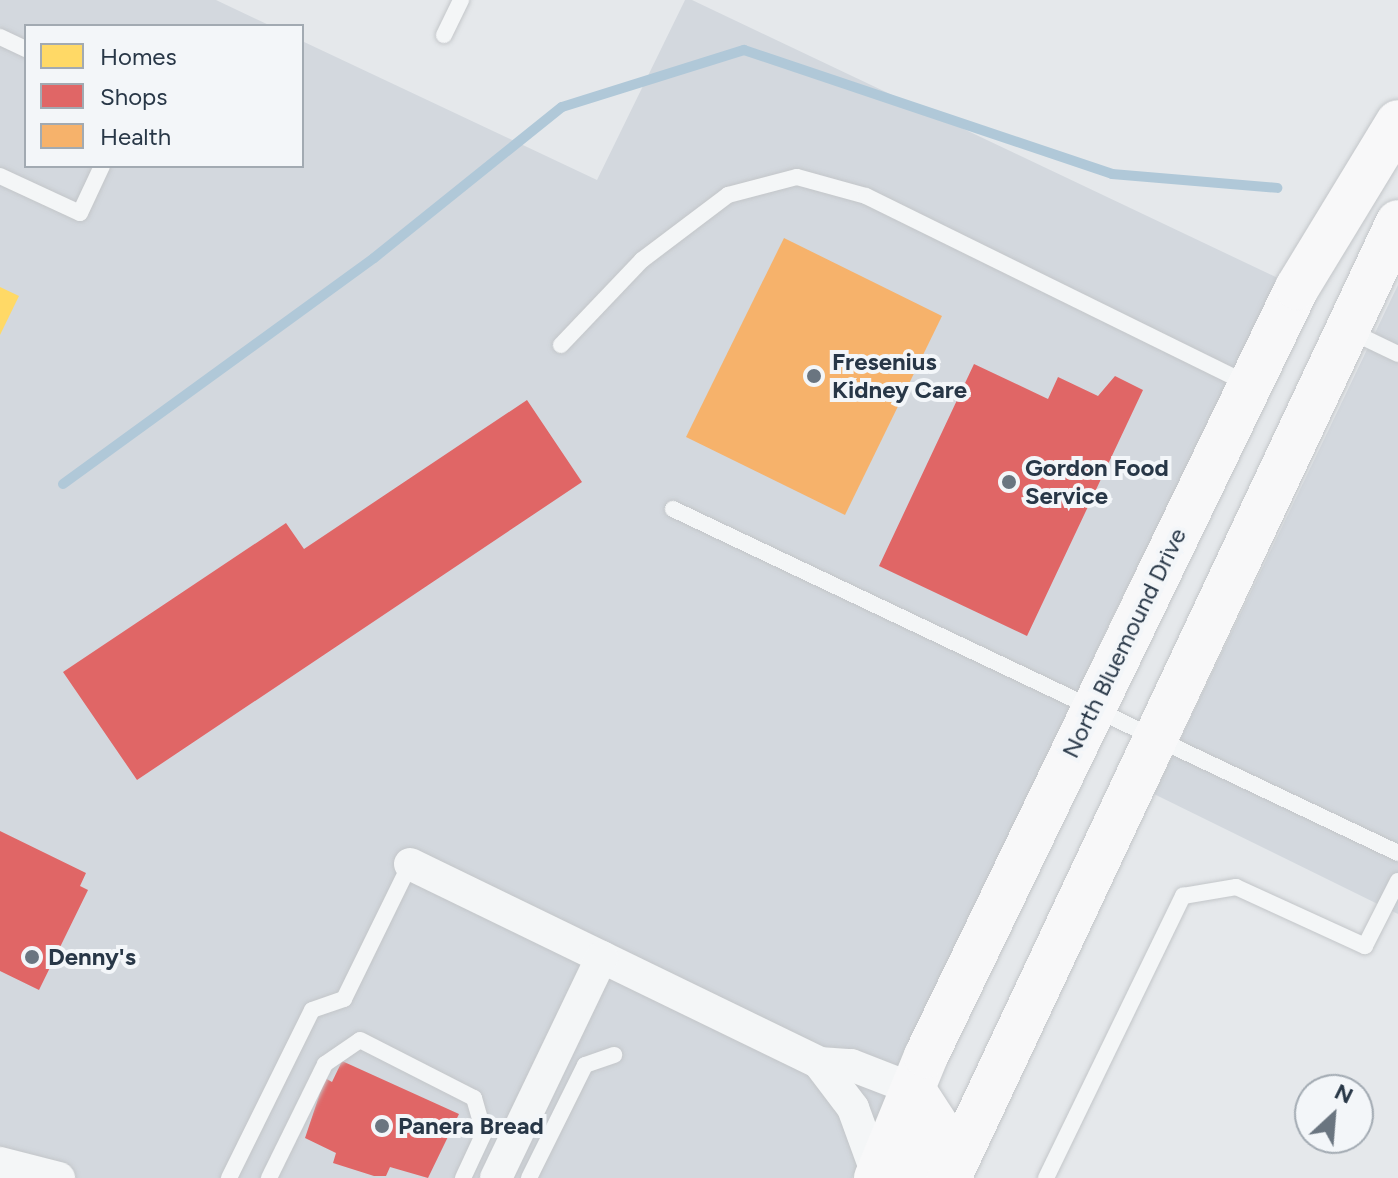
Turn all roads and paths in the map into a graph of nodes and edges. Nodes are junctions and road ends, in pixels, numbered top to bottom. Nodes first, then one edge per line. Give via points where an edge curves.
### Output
1 (461, 0) edge
2 (444, 35) dead end
3 (0, 37) edge
4 (24, 48) edge
5 (1398, 122) edge
6 (101, 168) edge
7 (0, 176) edge
8 (1398, 222) edge
9 (1349, 330) junction
10 (561, 345) dead end
11 (1398, 354) edge
12 (1249, 385) junction
13 (673, 509) dead end
14 (1092, 707) junction
15 (1154, 733) junction
16 (1398, 853) edge
17 (410, 864) joint
18 (1398, 881) edge
19 (602, 957) junction
20 (614, 1055) dead end
21 (819, 1063) junction
22 (913, 1089) junction
23 (0, 1163) edge
24 (890, 1177) edge
25 (59, 1178) edge
26 (229, 1178) edge
27 (269, 1178) edge
28 (463, 1178) edge
29 (496, 1178) edge
30 (529, 1178) edge
31 (949, 1178) edge
32 (1046, 1178) edge

1 - 2 lane
3 - 4 lane
5 - 12 main road, North Bluemound Drive via 1297,288
6 - 7 lane via 80,213
8 - 9 main road
9 - 11 lane
9 - 15 main road
10 - 12 lane via 642,260 728,195 797,177 866,196
12 - 14 main road, North Bluemound Drive
13 - 14 lane
14 - 15 lane
14 - 22 main road, North Bluemound Drive
15 - 16 lane
15 - 31 main road
17 - 19 street
17 - 26 lane via 344,999 312,1010
18 - 32 lane via 1365,946 1236,887 1183,896
19 - 21 street
19 - 29 street
20 - 30 lane via 585,1065
21 - 22 street via 851,1065
21 - 24 street via 853,1108
22 - 24 main road via 939,1129
23 - 25 street
27 - 28 lane via 325,1064 360,1040 474,1098 484,1133

